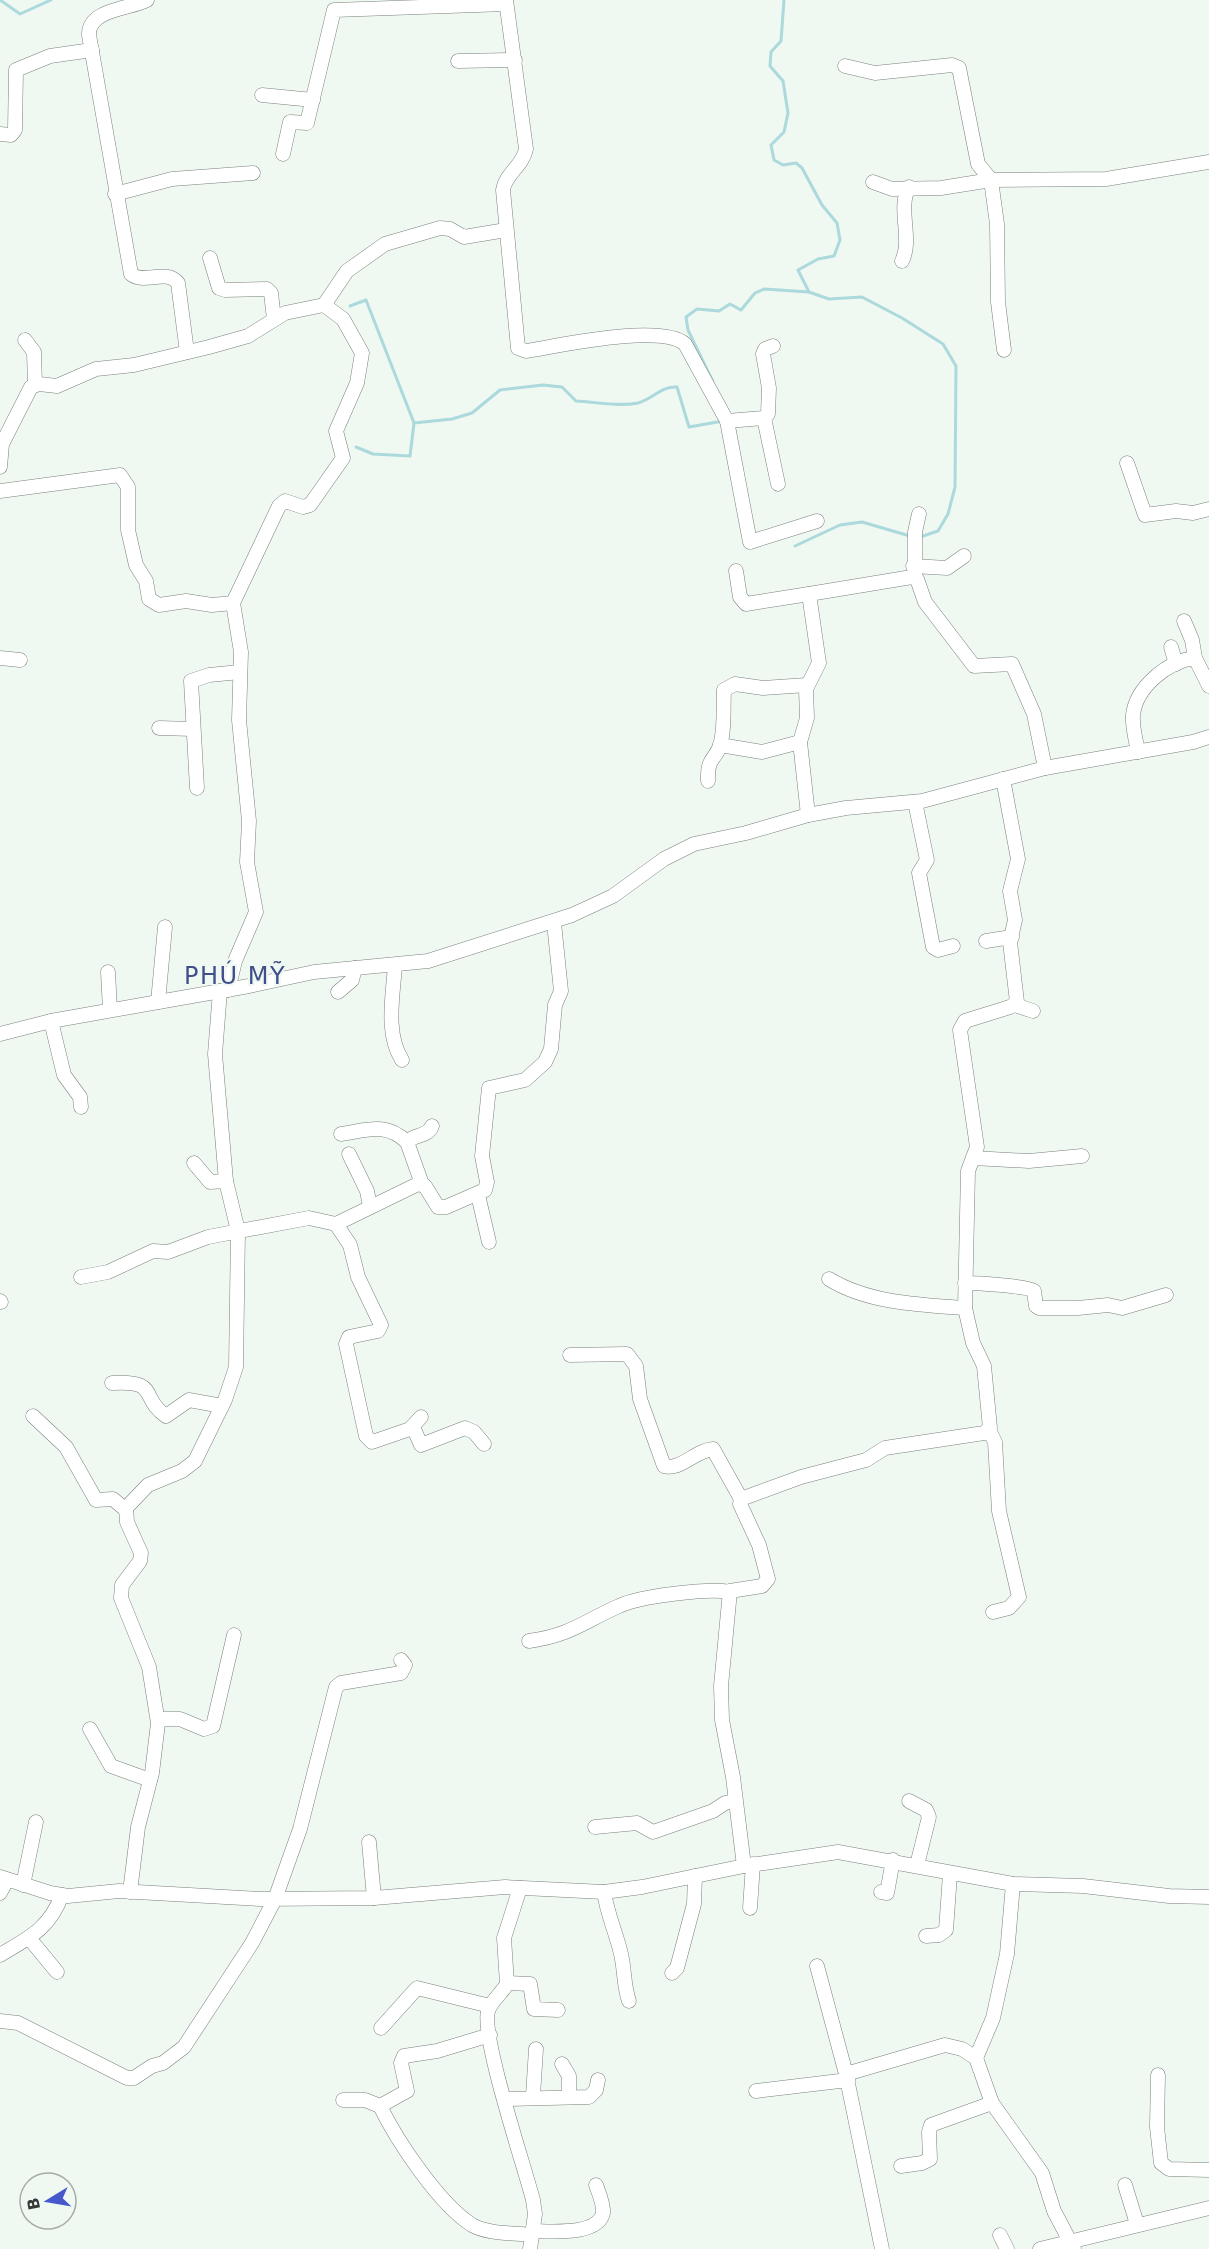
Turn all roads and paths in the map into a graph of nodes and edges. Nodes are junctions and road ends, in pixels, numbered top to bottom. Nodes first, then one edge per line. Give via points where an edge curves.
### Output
1 (147, 0) edge
2 (506, 2) edge
3 (92, 50) junction
4 (515, 60) junction
5 (458, 61) dead end
6 (844, 66) dead end
7 (262, 95) dead end
8 (313, 100) junction
9 (0, 134) edge
10 (283, 154) dead end
11 (1209, 162) edge
12 (253, 173) dead end
13 (991, 180) junction
14 (873, 182) dead end
15 (909, 187) junction
16 (115, 194) junction
17 (506, 230) junction
18 (210, 258) dead end
19 (902, 261) dead end
20 (324, 305) junction
21 (274, 319) junction
22 (25, 340) dead end
23 (773, 346) dead end
24 (1004, 350) dead end
25 (187, 352) junction
26 (35, 385) junction
27 (764, 418) junction
28 (727, 421) junction
29 (1127, 463) dead end
30 (0, 467) edge
31 (778, 484) dead end
32 (0, 491) edge
33 (1209, 508) edge
34 (919, 514) dead end
35 (817, 520) dead end
36 (964, 556) dead end
37 (736, 571) dead end
38 (914, 572) junction
39 (809, 594) junction
40 (233, 603) junction
41 (1184, 621) dead end
42 (1171, 646) dead end
43 (0, 658) edge
44 (1195, 658) junction
45 (20, 660) dead end
46 (1176, 664) junction
47 (240, 672) junction
48 (807, 685) junction
49 (1209, 686) edge
50 (159, 728) dead end
51 (193, 729) junction
52 (1209, 736) edge
53 (800, 741) junction
54 (720, 745) junction
55 (1138, 752) junction
56 (1045, 768) junction
57 (1003, 779) junction
58 (708, 781) dead end
59 (196, 789) dead end
60 (915, 802) junction
61 (808, 815) junction
62 (554, 923) junction
63 (165, 927) dead end
64 (1012, 937) junction
65 (986, 941) dead end
66 (953, 946) dead end
67 (395, 965) junction
68 (355, 968) junction
69 (108, 972) dead end
70 (224, 990) junction
71 (338, 992) dead end
72 (158, 1002) junction
73 (1015, 1005) junction
74 (110, 1010) junction
75 (1033, 1011) dead end
76 (51, 1021) junction
77 (0, 1034) edge
78 (402, 1060) dead end
79 (81, 1107) dead end
80 (432, 1126) dead end
81 (341, 1134) dead end
82 (407, 1142) junction
83 (349, 1154) dead end
84 (1082, 1156) dead end
85 (973, 1158) junction
86 (194, 1163) dead end
87 (226, 1180) junction
88 (422, 1184) junction
89 (478, 1194) junction
90 (370, 1206) junction
91 (336, 1224) junction
92 (238, 1231) junction
93 (489, 1242) dead end
94 (81, 1277) dead end
95 (829, 1279) dead end
96 (965, 1284) junction
97 (1166, 1295) dead end
98 (965, 1308) junction
99 (570, 1355) dead end
100 (112, 1383) dead end
101 (222, 1406) junction
102 (33, 1416) dead end
103 (989, 1430) junction
104 (484, 1443) dead end
105 (741, 1499) junction
106 (126, 1510) junction
107 (730, 1592) junction
108 (993, 1612) dead end
109 (234, 1635) dead end
110 (529, 1641) dead end
111 (401, 1660) dead end
112 (158, 1719) junction
113 (90, 1729) dead end
114 (150, 1780) junction
115 (735, 1801) junction
116 (909, 1801) dead end
117 (36, 1822) dead end
118 (595, 1827) dead end
119 (369, 1842) dead end
120 (893, 1860) junction
121 (748, 1865) junction
122 (917, 1865) junction
123 (950, 1874) junction
124 (695, 1876) junction
125 (3, 1878) edge
126 (1013, 1884) junction
127 (22, 1885) junction
128 (520, 1888) junction
129 (130, 1892) junction
130 (604, 1892) junction
131 (881, 1892) dead end
132 (0, 1893) edge
133 (62, 1895) junction
134 (1209, 1897) edge
135 (375, 1898) junction
136 (275, 1899) junction
137 (750, 1908) dead end
138 (926, 1936) dead end
139 (29, 1938) junction
140 (0, 1955) edge
141 (817, 1966) dead end
142 (57, 1972) dead end
143 (672, 1973) dead end
144 (507, 1983) junction
145 (629, 2001) dead end
146 (490, 2006) junction
147 (558, 2010) dead end
148 (0, 2021) edge
149 (381, 2028) dead end
150 (490, 2035) junction
151 (536, 2049) dead end
152 (975, 2058) junction
153 (562, 2064) dead end
154 (1158, 2075) dead end
155 (847, 2077) junction
156 (598, 2080) dead end
157 (756, 2091) dead end
158 (533, 2096) junction
159 (569, 2097) junction
160 (505, 2099) junction
161 (343, 2100) dead end
162 (992, 2103) junction
163 (380, 2106) junction
164 (901, 2166) dead end
165 (1209, 2170) edge
166 (596, 2185) dead end
167 (1125, 2185) dead end
168 (1209, 2208) edge
169 (1137, 2224) junction
170 (1000, 2235) dead end
171 (531, 2238) edge
172 (1072, 2245) edge
173 (882, 2249) edge
174 (1007, 2249) edge
175 (1040, 2249) edge

1 - 3 street via 96,20 89,30
2 - 4 street
2 - 8 street via 334,10
3 - 9 street via 50,56 16,70 14,133
3 - 16 street
4 - 5 street
4 - 17 street via 526,149 503,185
6 - 13 street via 876,73 957,66 978,164
7 - 8 street
8 - 10 street via 307,123 290,122
11 - 13 street via 1106,179
12 - 16 street via 172,179
13 - 15 street via 941,188
13 - 24 street
14 - 15 street via 887,188
15 - 19 street via 906,251
16 - 25 street via 131,274 137,278 167,276 178,283
17 - 20 street via 464,237 440,228 385,244 346,271
17 - 28 street via 520,350 619,336 676,338 685,344
18 - 21 street via 219,288 267,289
20 - 21 street
20 - 40 street via 343,320 362,353 357,383 336,431 343,458 310,505 303,507 285,501 279,506
21 - 25 street via 248,336
22 - 26 street via 34,352
23 - 27 street via 763,354 770,405
25 - 26 street via 134,365 96,369 57,386
26 - 30 street via 26,394 2,444
27 - 28 street
27 - 31 street
28 - 35 street via 750,542
29 - 33 street via 1145,515 1193,513
32 - 40 street via 120,475 128,487 128,530 149,599 159,605 186,601
34 - 38 street
36 - 38 street via 947,568
37 - 39 street via 746,604
38 - 39 street
38 - 56 street via 925,602 974,666 1012,664 1034,714
39 - 48 street via 819,663
40 - 47 street via 241,652
41 - 44 street
42 - 46 street
43 - 45 street
44 - 46 street
44 - 49 street
46 - 55 street via 1160,673 1140,694 1133,717
47 - 51 street via 191,681
47 - 70 street via 239,720 249,821 247,862 256,912
48 - 53 street via 807,718
48 - 54 street via 727,687
50 - 51 street
51 - 59 street
52 - 55 street
53 - 54 street via 762,752
53 - 61 street
54 - 58 street via 709,761
55 - 56 street
56 - 57 street
57 - 60 street
57 - 64 street via 1018,859 1010,887 1015,920
60 - 61 street
60 - 66 street via 927,860 919,873 933,947 938,950
61 - 62 street via 687,846 613,896
62 - 67 street via 428,961
62 - 89 street via 561,991 555,1005 551,1049 545,1062 525,1080 489,1088 482,1156 487,1182 485,1190
63 - 72 street
64 - 65 street
64 - 73 street
67 - 68 street
67 - 78 street via 392,1033 393,1045
68 - 70 street
68 - 71 street via 352,980
69 - 74 street
70 - 72 street
70 - 87 street via 215,1053
72 - 74 street
73 - 75 street
73 - 85 street via 965,1021 960,1030 976,1140
74 - 76 street
76 - 77 street
76 - 79 street via 64,1075 80,1097
80 - 82 street via 427,1133
81 - 82 street via 387,1128
82 - 88 street
83 - 90 street
84 - 85 street via 1029,1161
85 - 96 street via 968,1171
86 - 87 street via 210,1182
87 - 92 street
88 - 89 street via 438,1207
88 - 90 street
89 - 93 street
90 - 91 street
91 - 92 street via 313,1218
91 - 104 street via 350,1245 358,1277 381,1325 378,1331 349,1337 346,1344 366,1436 372,1442 417,1422 421,1445 465,1428
92 - 94 street via 194,1241 168,1252 153,1251 108,1272
92 - 101 street via 237,1361
95 - 98 street via 869,1296
96 - 97 street via 996,1283 1005,1288 1032,1289 1039,1308 1122,1308
96 - 98 street
98 - 103 street via 984,1366
99 - 105 street via 627,1354 636,1366 640,1399 664,1466 671,1467 713,1449
100 - 101 street via 143,1385 166,1416 189,1400
101 - 106 street via 195,1461 182,1472 148,1485
102 - 106 street via 66,1447 96,1500 112,1499
103 - 105 street via 885,1448 866,1460 801,1477
103 - 108 street via 995,1442 999,1511 1019,1597 1009,1608
105 - 107 street via 768,1579 762,1586
106 - 112 street via 127,1522 141,1552 140,1562 122,1585 121,1598 149,1667
107 - 110 street via 713,1590 634,1601 563,1635
107 - 115 street via 721,1705
109 - 112 street via 213,1726 204,1729 180,1719
111 - 136 street via 405,1665 400,1673 336,1687 300,1829
112 - 114 street
113 - 114 street via 111,1766
114 - 129 street via 138,1827
115 - 118 street via 653,1832 637,1823
115 - 121 street
116 - 122 street via 926,1810 929,1817
117 - 127 street
119 - 135 street
120 - 121 street via 838,1852
120 - 122 street
120 - 131 street via 890,1888 887,1893
121 - 124 street
121 - 137 street
122 - 123 street
123 - 126 street
123 - 138 street via 946,1929 939,1935
124 - 130 street
124 - 143 street via 694,1904 677,1968
125 - 127 street
125 - 132 street
126 - 134 street
126 - 152 street via 1006,1954 993,2018
127 - 133 street
128 - 130 street
128 - 135 street
128 - 144 street via 504,1938
129 - 133 street
129 - 136 street
130 - 145 street via 606,1910 621,1951
133 - 139 street via 51,1920
135 - 136 street
136 - 148 street via 252,1943 183,2047 169,2060 140,2075 127,2078 18,2023
139 - 140 street
139 - 142 street
141 - 155 street
144 - 146 street
144 - 147 street via 530,1984 534,2009
146 - 149 street via 417,1988
146 - 150 street
150 - 160 street
150 - 163 street via 404,2056 401,2063 407,2091
151 - 158 street
152 - 155 street via 945,2044
152 - 162 street
153 - 159 street via 569,2076
154 - 165 street via 1157,2127 1162,2165
155 - 157 street
155 - 173 street
156 - 159 street via 591,2096
158 - 159 street
158 - 160 street
160 - 171 street via 533,2200
161 - 163 street via 365,2100
162 - 164 street via 931,2126 930,2159
162 - 172 street via 1042,2173 1054,2211
163 - 171 street via 413,2162 472,2225
166 - 171 street via 603,2212 589,2227
167 - 169 street
168 - 169 street
169 - 172 street
170 - 174 street
172 - 175 street

